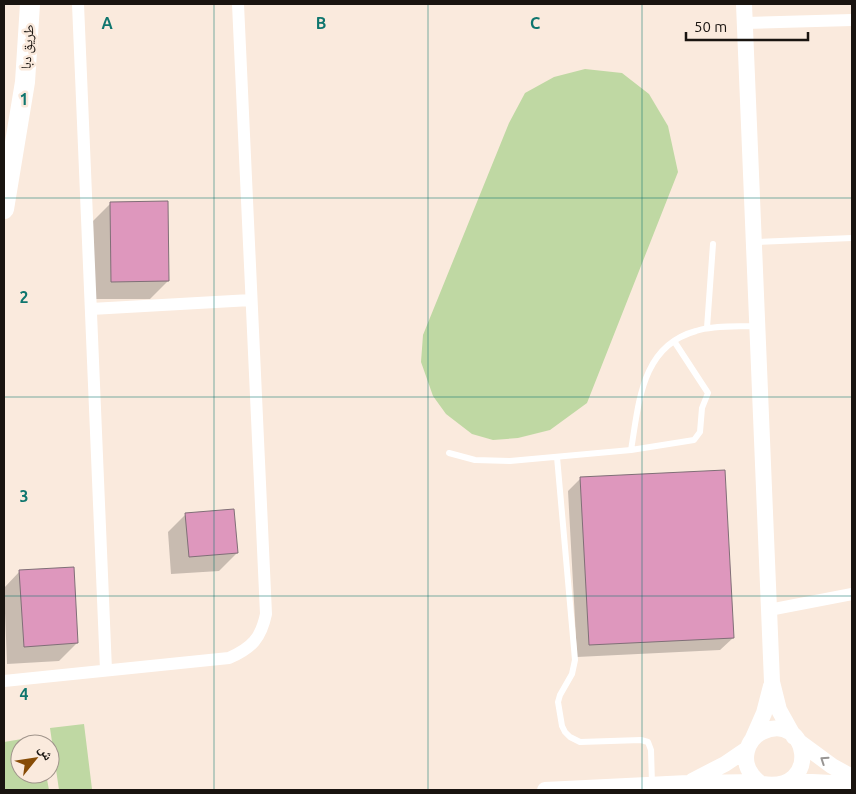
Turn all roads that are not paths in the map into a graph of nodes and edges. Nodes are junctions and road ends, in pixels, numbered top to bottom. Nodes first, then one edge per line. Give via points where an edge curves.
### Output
1 (30, 4) edge
2 (78, 4) edge
3 (238, 4) edge
4 (744, 4) edge
5 (852, 20) edge
6 (745, 23) junction
7 (4, 208) edge
8 (852, 238) edge
9 (753, 242) junction
10 (713, 244) dead end
11 (251, 300) junction
12 (91, 309) junction
13 (757, 326) junction
14 (707, 328) junction
15 (674, 341) junction
16 (631, 450) junction
17 (449, 453) dead end
18 (557, 456) junction
19 (852, 594) edge
20 (769, 610) junction
21 (106, 670) junction
22 (4, 681) edge
23 (772, 682) junction
24 (796, 738) junction
25 (749, 745) junction
26 (852, 777) edge
27 (688, 783) junction
28 (852, 784) edge
29 (652, 785) junction
30 (788, 785) edge
31 (762, 786) edge
32 (545, 790) edge

1 - 7 main road, طريق دبا via 25,82
2 - 12 street
3 - 11 street
4 - 6 street
5 - 6 street
6 - 9 street
8 - 9 lane
9 - 13 street
10 - 14 lane
11 - 12 street
11 - 21 street via 266,614 262,629 243,652 229,658
12 - 21 street
13 - 14 lane
13 - 20 street
14 - 15 lane
15 - 16 lane via 655,359 646,376
15 - 16 lane via 708,393 702,408 700,432 694,440
16 - 18 lane
17 - 18 lane via 492,461
18 - 29 lane via 575,660 572,674 560,695 562,726 570,737 580,742 648,742 651,747
19 - 20 street
20 - 23 street
21 - 22 street
23 - 24 street via 779,710
23 - 25 street via 764,713
24 - 25 street via 786,731 767,730 758,734
26 -> 24 street
24 - 30 street via 804,757 798,774
25 - 27 street via 725,764
25 - 31 street via 747,768
27 - 29 street
27 - 31 street
28 - 30 street
29 - 32 street
30 - 31 street

